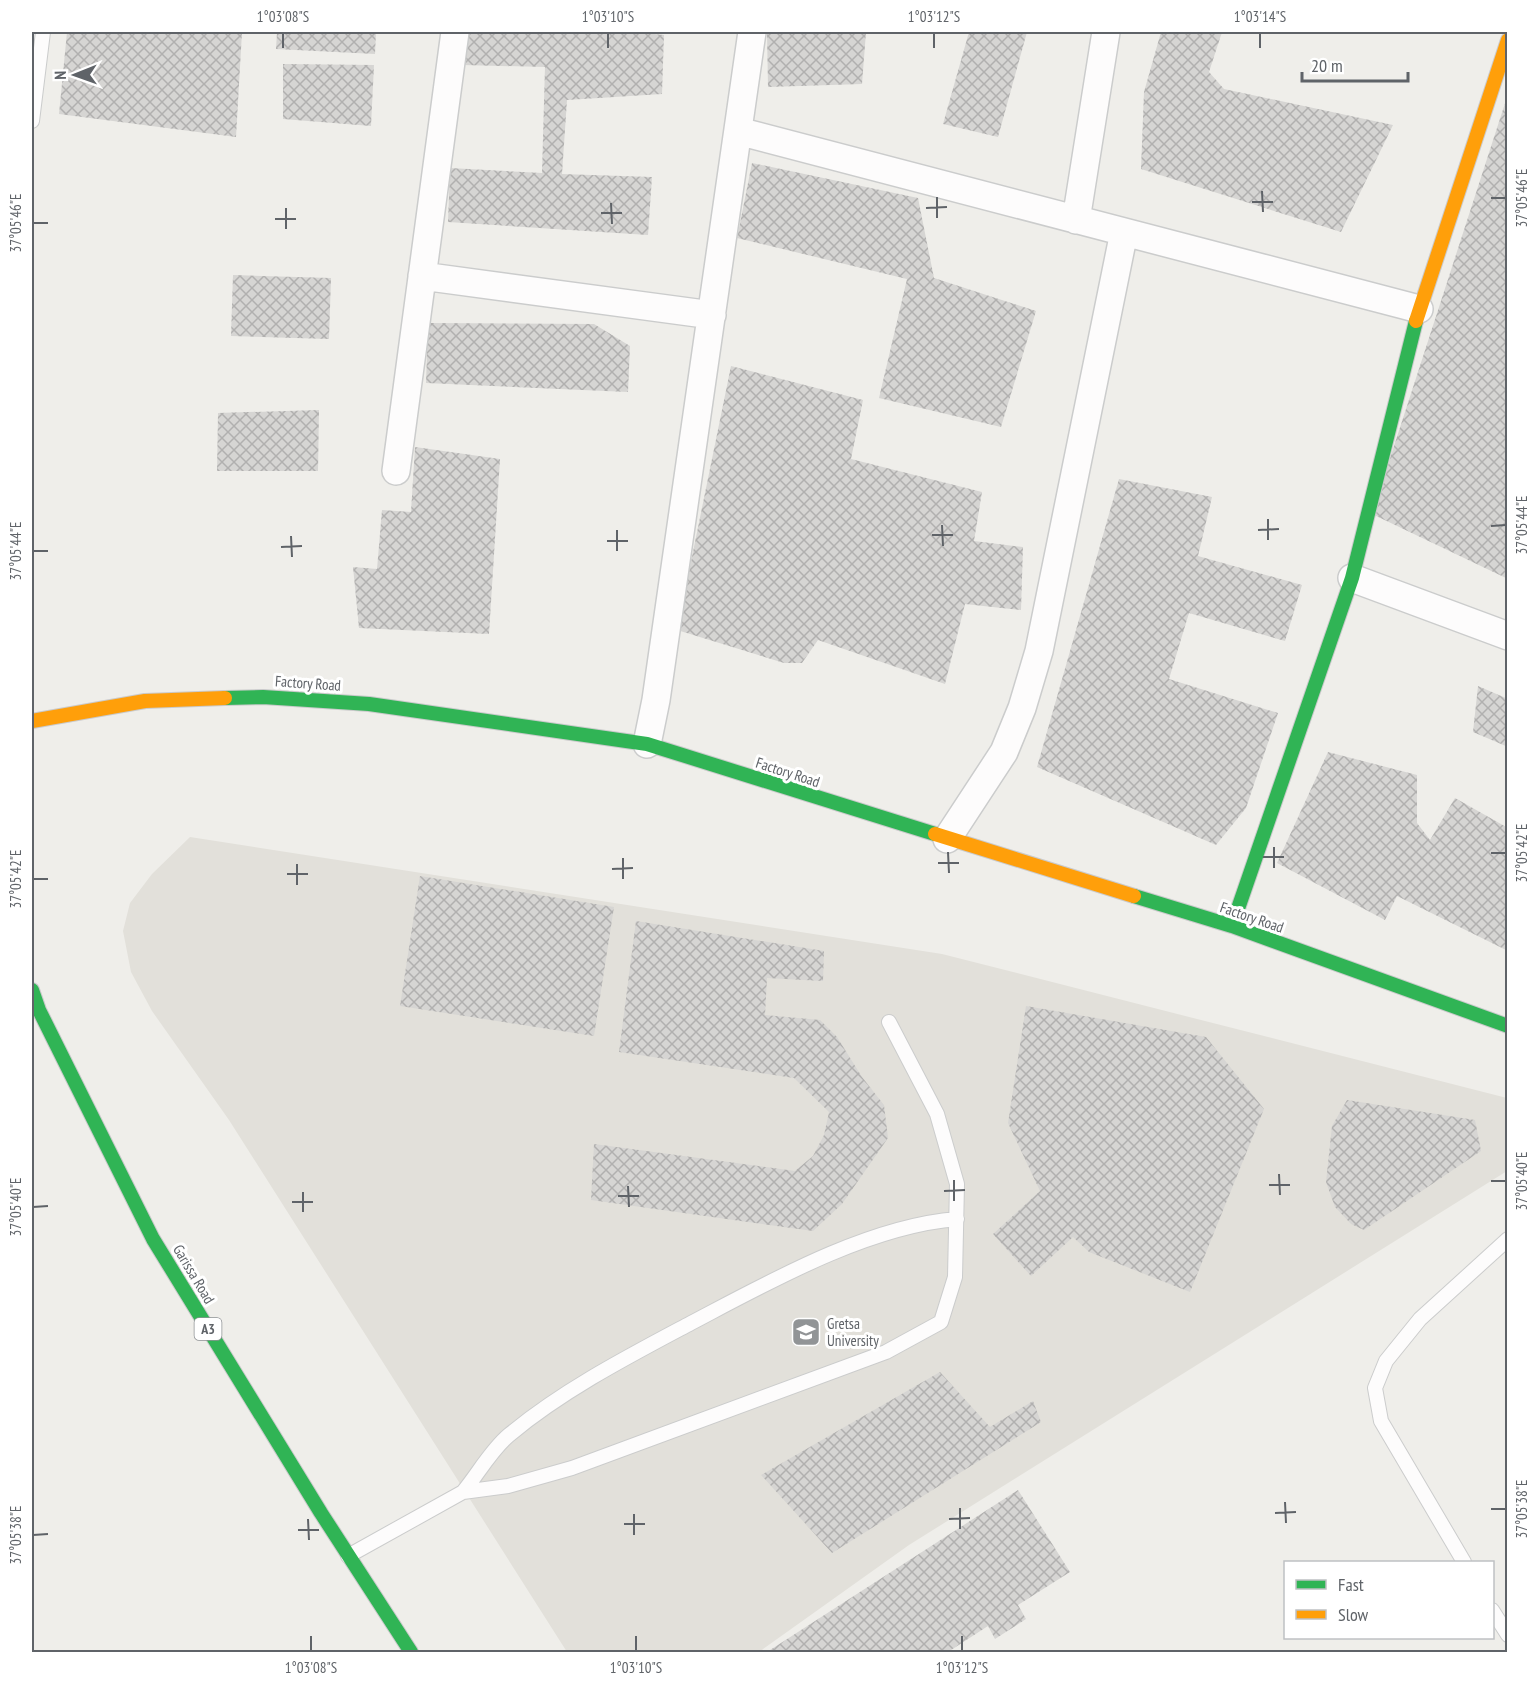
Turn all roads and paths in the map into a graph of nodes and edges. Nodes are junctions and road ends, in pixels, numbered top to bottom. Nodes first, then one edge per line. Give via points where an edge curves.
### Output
1 (43, 32) edge
2 (454, 32) edge
3 (752, 32) edge
4 (1106, 32) edge
5 (1508, 40) edge
6 (32, 122) edge
7 (738, 131) junction
8 (1077, 220) junction
9 (1124, 232) junction
10 (422, 276) junction
11 (1419, 309) junction
12 (712, 315) junction
13 (396, 471) dead end
14 (1352, 578) junction
15 (1508, 636) edge
16 (32, 721) edge
17 (647, 744) junction
18 (947, 839) junction
19 (1232, 926) junction
20 (32, 990) edge
21 (35, 1009) edge
22 (889, 1022) dead end
23 (1508, 1026) edge
24 (957, 1219) junction
25 (1508, 1239) edge
26 (463, 1492) junction
27 (348, 1556) junction
28 (1463, 1561) edge
29 (1494, 1613) edge
30 (1508, 1635) edge
31 (411, 1653) edge

1 - 6 lane
2 - 10 street
3 - 7 street
4 - 8 street
5 - 11 main road
7 - 8 street
7 - 12 street
8 - 9 street
9 - 11 street
9 - 18 street via 1040,651 1004,752
10 - 12 street
10 - 13 street
11 - 14 main road
12 - 17 street
14 - 15 street
14 - 19 main road
16 - 17 main road, Factory Road via 145,701 263,697 369,704
17 - 18 main road, Factory Road
18 - 19 main road, Factory Road
19 - 23 main road, Factory Road
20 - 21 main road, Garissa Road / A3
21 - 27 main road, Garissa Road / A3 via 153,1239
22 - 24 lane via 937,1114 957,1184
24 - 26 lane via 927,1221 827,1255 646,1347 507,1437
24 - 26 lane via 955,1277 941,1322 886,1352 572,1468 508,1486
25 - 28 lane via 1420,1319 1386,1361 1375,1388 1381,1421
26 - 27 lane
27 - 31 main road, Garissa Road / A3
29 - 30 lane

